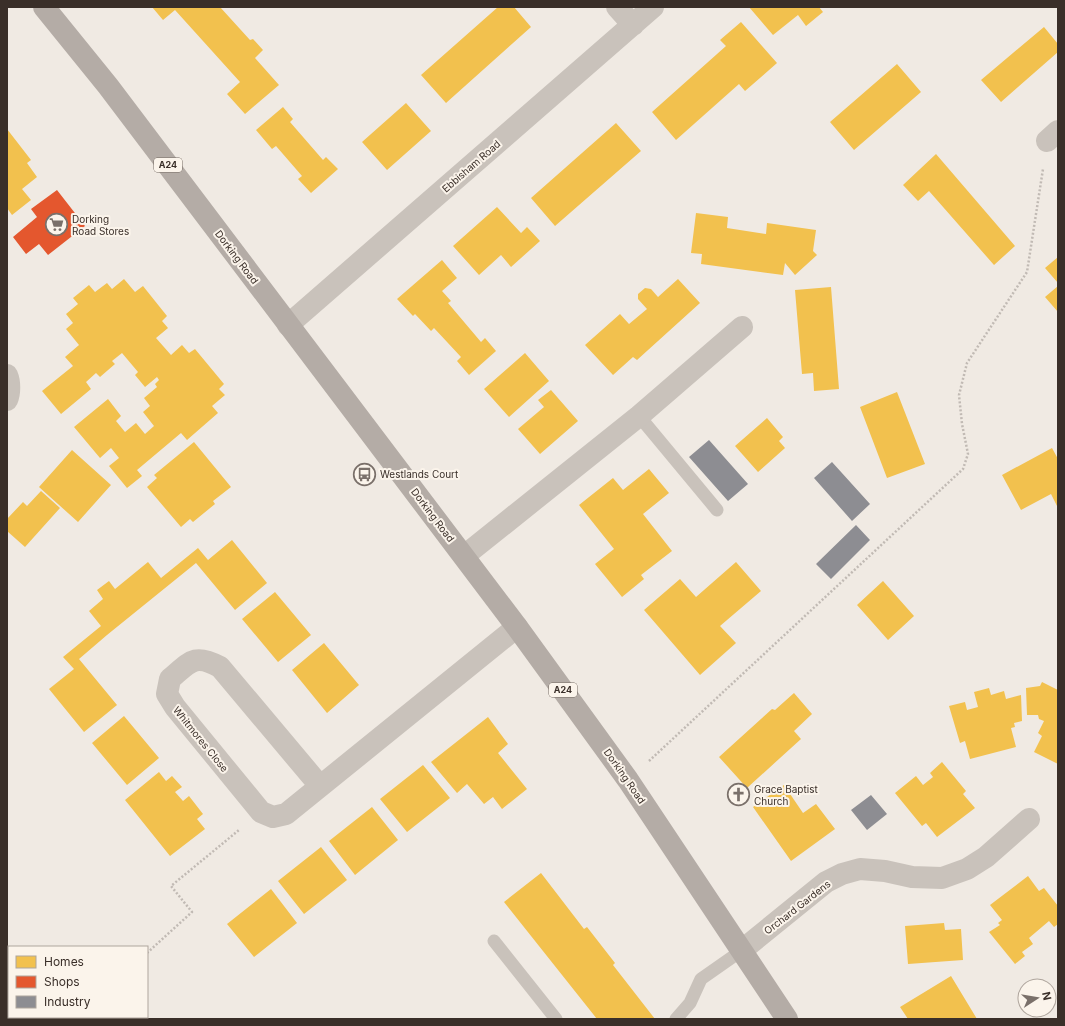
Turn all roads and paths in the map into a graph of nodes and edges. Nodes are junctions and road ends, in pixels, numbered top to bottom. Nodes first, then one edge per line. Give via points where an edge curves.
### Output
1 (44, 7) edge
2 (617, 7) edge
3 (653, 7) edge
4 (633, 25) junction
5 (1052, 136) edge
6 (288, 324) junction
7 (742, 327) dead end
8 (7, 375) edge
9 (7, 400) edge
10 (639, 416) junction
11 (717, 510) dead end
12 (464, 556) junction
13 (517, 627) junction
14 (628, 780) junction
15 (320, 786) junction
16 (261, 812) junction
17 (1029, 819) dead end
18 (494, 942) dead end
19 (741, 951) junction
20 (148, 952) edge
21 (556, 1019) edge
22 (676, 1019) edge
23 (787, 1019) edge

1 - 6 highway, Dorking Road / A24 via 108,86
2 - 4 street
3 - 4 street, Ebbisham Road
4 - 6 street, Ebbisham Road
5 - 14 path via 1027,272 967,363 959,395 968,454 963,469
6 - 12 highway, Dorking Road / A24
7 - 10 street
8 - 9 street
10 - 11 lane
10 - 12 street
12 - 13 highway, Dorking Road / A24
13 - 14 highway, Dorking Road / A24
13 - 15 street
14 - 19 highway, Dorking Road / A24
15 - 16 street via 286,814 273,817
15 - 16 street, Whitmores Close via 220,667 207,660 191,661 170,679 168,694 175,707
16 - 20 path via 171,886 192,912
17 - 19 street, Orchard Gardens via 986,857 967,869 942,878 912,877 860,869 842,874 826,882
18 - 21 lane
19 - 22 lane via 702,979 690,1003
19 - 23 highway, Dorking Road / A24

